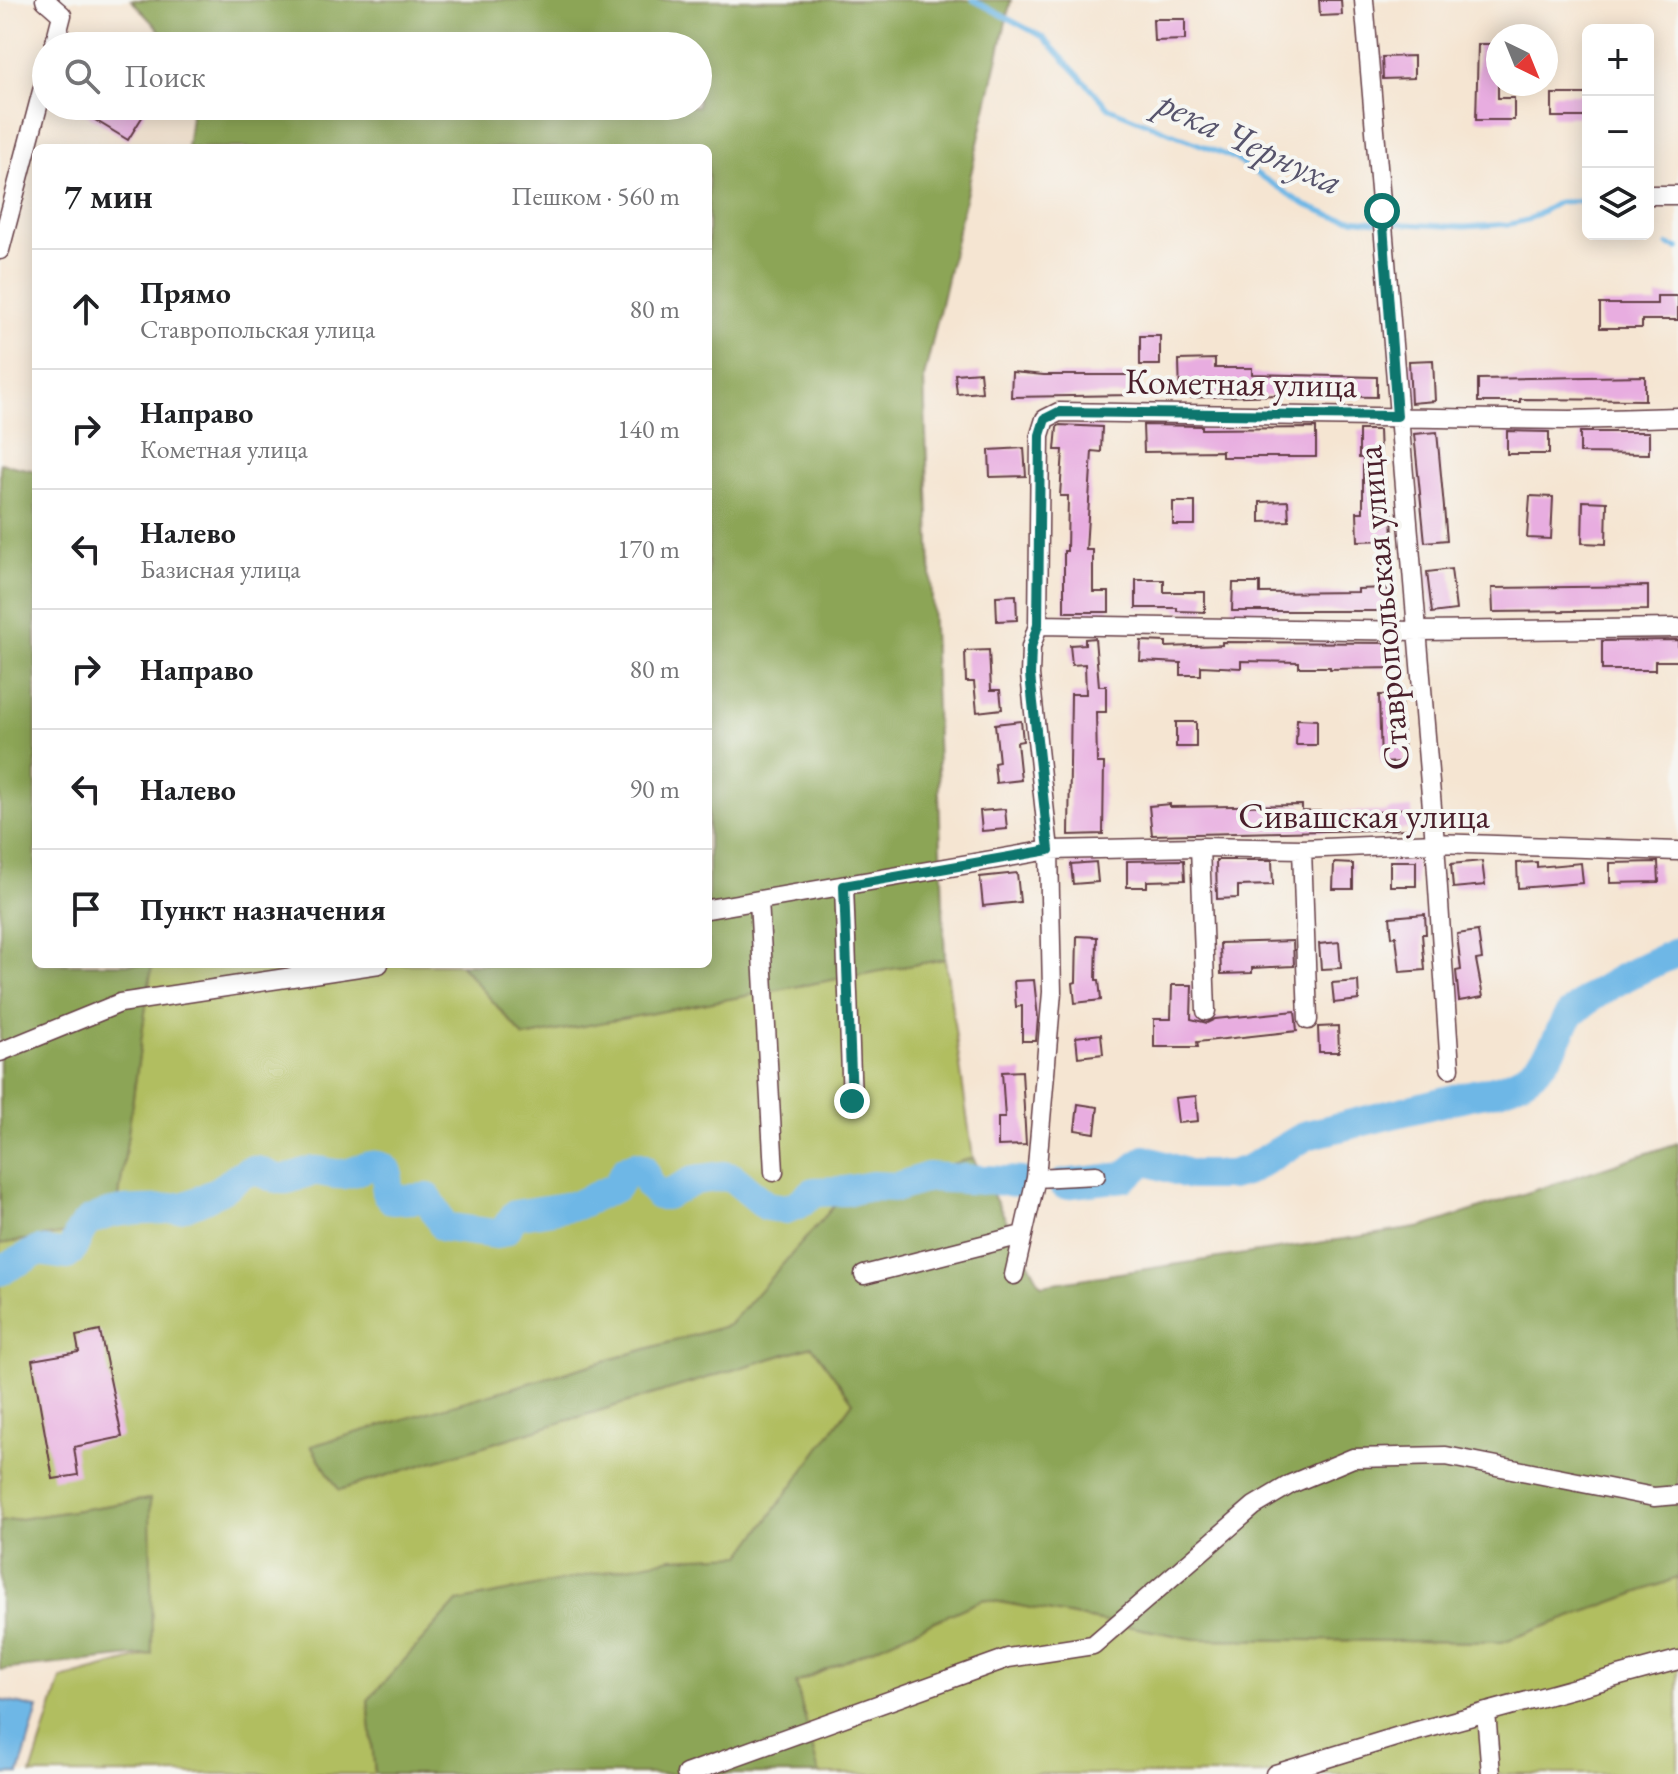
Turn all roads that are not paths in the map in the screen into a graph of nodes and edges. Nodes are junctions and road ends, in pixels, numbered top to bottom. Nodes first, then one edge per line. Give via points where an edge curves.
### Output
1 (45, 0) edge
2 (1364, 0) edge
3 (58, 32) edge
4 (34, 120) edge
5 (1654, 195) edge
6 (1678, 195) edge
7 (0, 250) edge
8 (1397, 416) junction
9 (1678, 417) edge
10 (1038, 625) junction
11 (1678, 628) edge
12 (1418, 631) junction
13 (1435, 843) junction
14 (1200, 847) junction
15 (1302, 849) junction
16 (1049, 850) junction
17 (1678, 851) edge
18 (844, 886) junction
19 (759, 900) junction
20 (712, 908) edge
21 (352, 968) edge
22 (1206, 1011) dead end
23 (1308, 1020) dead end
24 (0, 1052) edge
25 (1450, 1068) dead end
26 (852, 1101) dead end
27 (774, 1172) dead end
28 (1096, 1175) dead end
29 (1036, 1178) junction
30 (1022, 1235) junction
31 (864, 1275) dead end
32 (1014, 1275) dead end
33 (1678, 1495) edge
34 (1678, 1660) edge
35 (1486, 1712) junction
36 (686, 1774) edge
37 (1275, 1774) edge
38 (1491, 1774) edge

1 - 3 street via 62,15
2 - 8 street, Ставропольская улица
4 - 7 street
5 - 6 street
8 - 9 street, Кометная улица
8 - 10 street, Кометная улица via 1059,412 1045,419 1040,435
8 - 12 street, Ставропольская улица
10 - 12 street
10 - 16 street via 1030,675
11 - 12 street
12 - 13 street, Ставропольская улица
13 - 15 street, Сивашская улица
13 - 17 street, Сивашская улица
13 - 25 street, Ставропольская улица
14 - 15 street, Сивашская улица
14 - 16 street, Сивашская улица
14 - 22 street
15 - 23 street
16 - 18 street, Сивашская улица
16 - 29 street via 1052,992
18 - 19 street, Сивашская улица
18 - 26 street
19 - 20 street, Сивашская улица
19 - 27 street
21 - 24 street via 120,1003
28 - 29 street
29 - 30 street
30 - 31 street
30 - 32 street
33 - 36 street via 1654,1497 1446,1456 1353,1458 1254,1506 1093,1645 1008,1658
34 - 35 street
35 - 37 street
35 - 38 street

